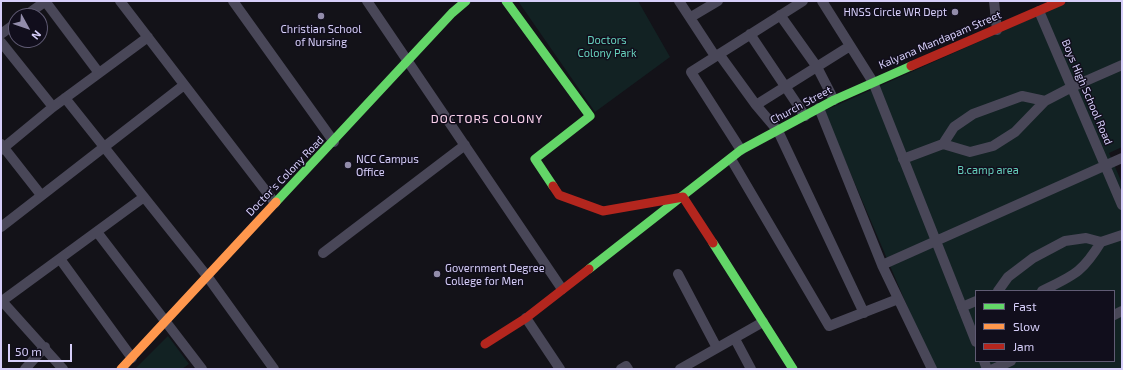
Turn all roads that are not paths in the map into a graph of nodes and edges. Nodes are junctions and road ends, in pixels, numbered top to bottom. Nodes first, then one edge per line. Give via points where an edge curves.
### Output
1 (45, 1) edge
2 (120, 1) edge
3 (233, 1) edge
4 (367, 1) edge
5 (466, 1) edge
6 (506, 1) edge
7 (679, 1) edge
8 (718, 1) edge
9 (803, 1) edge
10 (822, 1) edge
11 (994, 1) edge
12 (1061, 1) edge
13 (36, 8) edge
14 (1039, 10) junction
15 (780, 15) junction
16 (690, 17) junction
17 (997, 30) junction
18 (750, 34) junction
19 (148, 37) junction
20 (1, 42) edge
21 (850, 46) junction
22 (717, 55) junction
23 (408, 61) junction
24 (1122, 65) edge
25 (817, 67) junction
26 (99, 73) junction
27 (873, 82) junction
28 (184, 85) junction
29 (786, 85) junction
30 (1072, 87) junction
31 (66, 98) junction
32 (834, 100) junction
33 (1045, 101) junction
34 (756, 105) junction
35 (53, 107) junction
36 (819, 108) junction
37 (805, 116) junction
38 (778, 131) junction
39 (334, 142) junction
40 (942, 144) junction
41 (465, 145) junction
42 (2, 147) edge
43 (104, 147) junction
44 (741, 150) junction
45 (1122, 158) edge
46 (903, 159) junction
47 (731, 160) junction
48 (1105, 165) junction
49 (41, 195) junction
50 (144, 197) junction
51 (683, 197) junction
52 (275, 203) junction
53 (1122, 205) edge
54 (1, 227) edge
55 (97, 232) junction
56 (1122, 235) edge
57 (936, 241) junction
58 (1101, 242) junction
59 (323, 252) dead end
60 (60, 259) junction
61 (882, 265) junction
62 (678, 274) dead end
63 (207, 276) junction
64 (562, 289) junction
65 (999, 290) edge
66 (1044, 290) edge
67 (898, 299) junction
68 (2, 300) edge
69 (975, 302) edge
70 (962, 307) junction
71 (864, 313) junction
72 (526, 318) junction
73 (165, 322) junction
74 (763, 322) junction
75 (735, 339) junction
76 (975, 340) edge
77 (485, 344) dead end
78 (45, 347) junction
79 (717, 348) junction
80 (132, 358) junction
81 (1009, 362) edge
82 (692, 366) edge
83 (197, 367) edge
84 (25, 369) edge
85 (63, 369) edge
86 (121, 369) edge
87 (274, 369) edge
88 (560, 369) edge
89 (621, 369) edge
90 (628, 369) edge
91 (680, 369) edge
92 (752, 369) edge
93 (793, 369) edge
94 (932, 369) edge
95 (993, 369) edge

1 - 13 street
1 - 26 street
2 - 19 street
3 - 39 street
4 - 23 street
5 - 23 street, Doctor's Colony Road
6 - 51 street via 590,116 535,159 559,195 603,211
7 - 16 street
8 - 16 street
9 - 15 street
10 - 21 street
11 - 17 street
12 - 14 street, Kalyana Mandapam Street
14 - 17 street, Kalyana Mandapam Street
14 - 30 street, Boys High School Road
15 - 18 street
15 - 25 street
16 - 22 street
17 - 27 street, Kalyana Mandapam Street
18 - 22 street
18 - 29 street
19 - 26 street
19 - 28 street
20 - 35 street
21 - 25 street
21 - 27 street
22 - 34 street
22 - 44 street via 691,72
23 - 39 street, Doctor's Colony Road
23 - 41 street
24 - 30 street
25 - 29 street
25 - 32 street
26 - 31 street
27 - 32 street, Church Street
27 - 46 street
28 - 43 street
28 - 52 street
29 - 34 street
29 - 37 street
30 - 33 street
30 - 48 street, Boys High School Road
31 - 35 street
31 - 43 street
32 - 36 street, Church Street
33 - 40 street via 1022,96 973,114 954,127
33 - 40 street via 1015,132 993,146 970,152
34 - 38 street
35 - 42 street
36 - 37 street, Church Street
36 - 61 street
37 - 38 street, Church Street
38 - 44 street, Church Street
38 - 71 street
39 - 52 street, Doctor's Colony Road
40 - 46 street
41 - 59 street
41 - 64 street
42 - 49 street
43 - 49 street
43 - 50 street
44 - 47 street, Church Street
45 - 48 street
46 - 57 street
47 - 51 street, Church Street
47 - 71 street via 829,326
48 - 53 street, Boys High School Road
48 - 57 street
49 - 54 street
50 - 55 street
50 - 63 street
51 - 64 street, Church Street
51 - 74 street
52 - 63 street, Doctor's Colony Road
55 - 60 street
55 - 73 street
56 - 58 street
57 - 61 street
57 - 70 street
58 - 65 street via 1086,238 1065,241 1033,258 1008,277
58 - 66 street via 1090,262 1076,274
60 - 68 street
60 - 80 street
61 - 67 street
62 - 79 street
63 - 73 street, Doctor's Colony Road
63 - 87 street
64 - 72 street, Church Street
67 - 71 street
67 - 94 street
68 - 78 street
69 - 70 street
70 - 76 street
72 - 77 street, Church Street
72 - 88 street
73 - 80 street, Doctor's Colony Road
73 - 83 street
74 - 75 street
74 - 93 street
75 - 79 street
75 - 92 street
78 - 84 street
78 - 85 street
79 - 82 street
80 - 86 street, Doctor's Colony Road
81 - 95 street
82 - 91 street
89 - 90 street via 626,366

